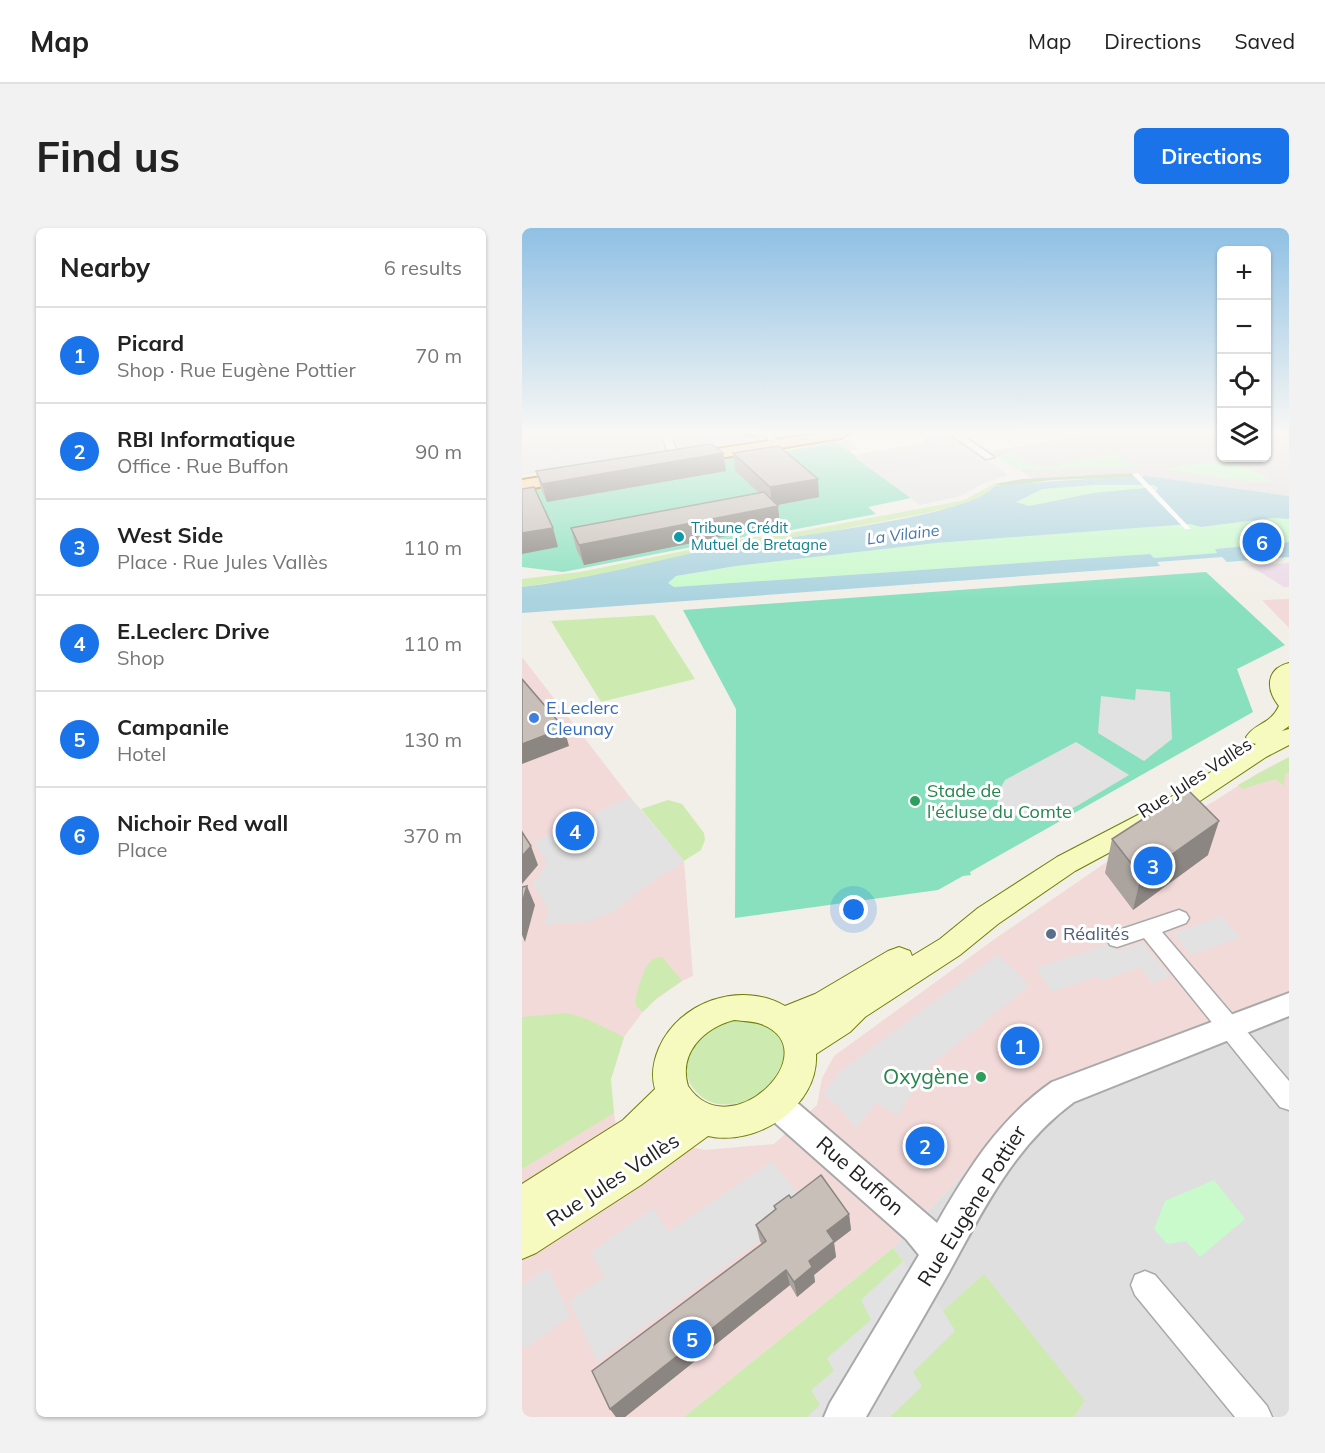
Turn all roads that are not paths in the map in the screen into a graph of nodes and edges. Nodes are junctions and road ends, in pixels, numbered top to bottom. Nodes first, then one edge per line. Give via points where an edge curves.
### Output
1 (1289, 669) edge
2 (1289, 706) edge
3 (1289, 736) edge
4 (1096, 846) junction
5 (1179, 918) dead end
6 (1148, 929) junction
7 (1117, 939) dead end
8 (1289, 1004) edge
9 (1231, 1027) junction
10 (793, 1033) junction
11 (673, 1094) junction
12 (1289, 1099) edge
13 (776, 1104) junction
14 (704, 1119) junction
15 (522, 1206) edge
16 (522, 1239) edge
17 (940, 1253) junction
18 (1145, 1285) dead end
19 (844, 1417) edge
20 (1256, 1417) edge

1 - 2 main road via 1278,684
2 - 4 main road, Rue Jules Vallès via 1278,724 1157,800
3 - 4 main road, Rue Jules Vallès via 1170,809
4 - 10 main road, Rue Jules Vallès via 988,916 950,947 854,1008 839,1022
5 - 6 street
6 - 7 street
6 - 9 street
8 - 9 street, Rue Eugène Pottier
9 - 12 street
9 - 17 street, Rue Eugène Pottier via 1046,1102 1000,1154
10 - 11 main road via 770,1011 753,1007 734,1007 704,1018 683,1035 671,1054 669,1080
10 - 13 main road via 801,1058 796,1080
11 - 14 main road via 685,1109
11 - 15 main road, Rue Jules Vallès via 636,1131
13 - 14 main road via 741,1120
13 - 17 street, Rue Buffon via 918,1227
14 - 16 main road, Rue Jules Vallès
17 - 19 street, Rue Eugène Pottier
18 - 20 street

